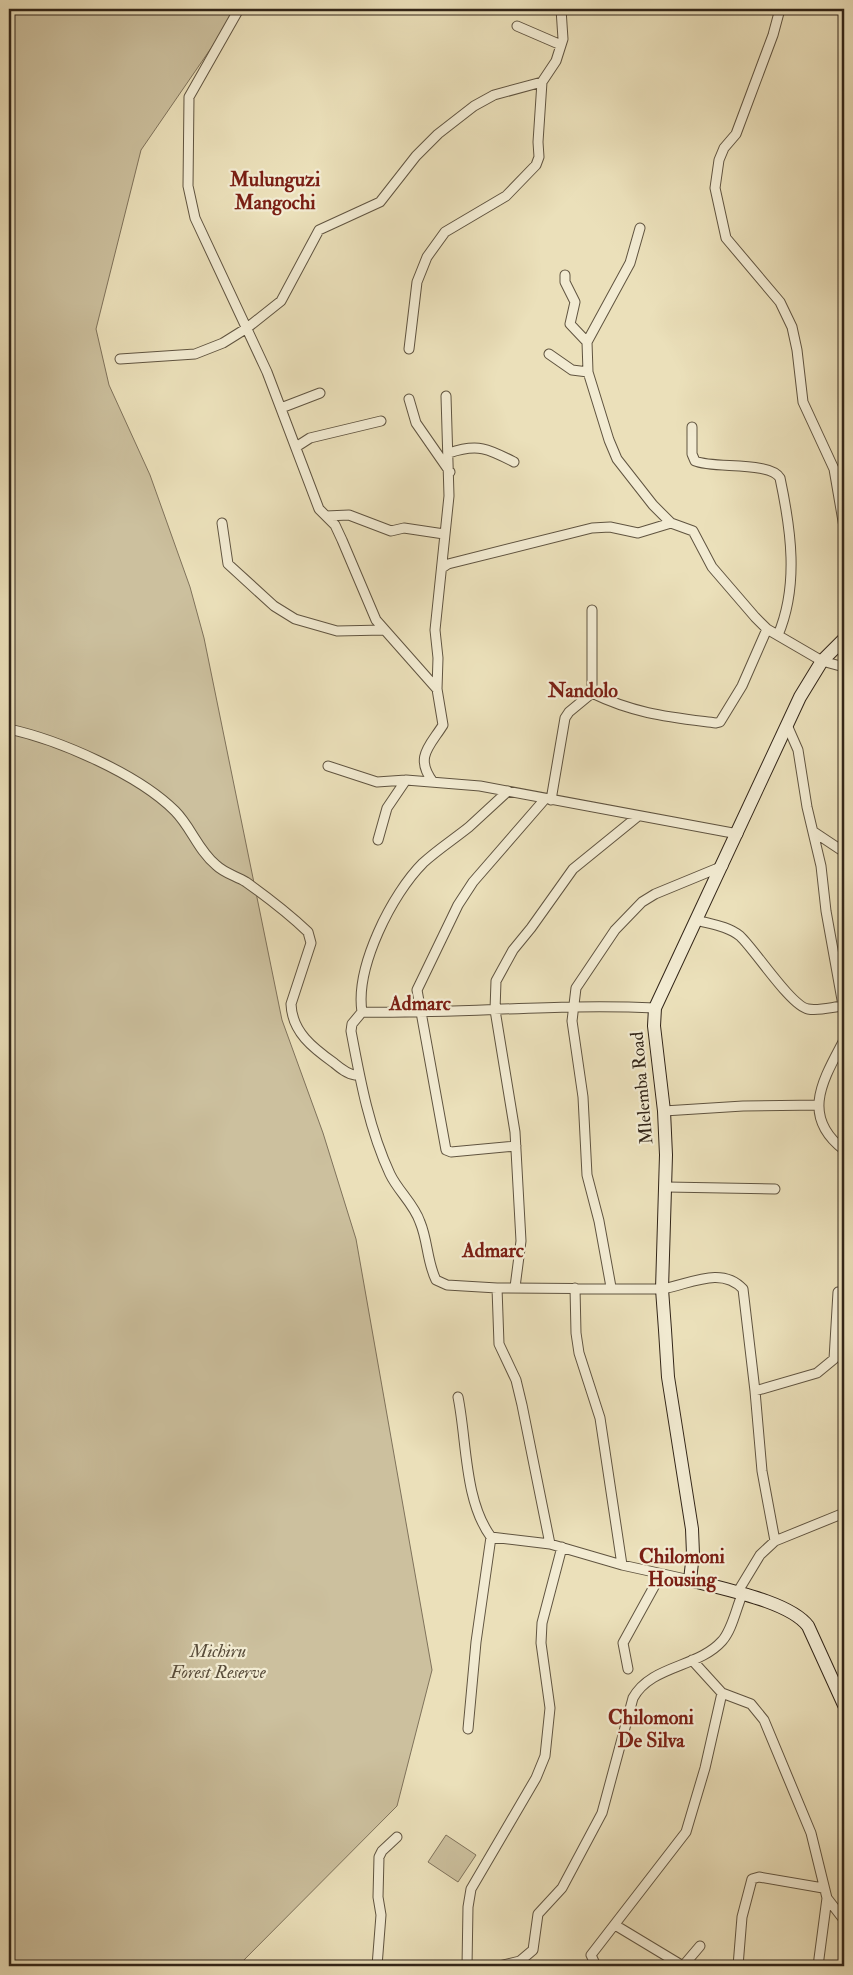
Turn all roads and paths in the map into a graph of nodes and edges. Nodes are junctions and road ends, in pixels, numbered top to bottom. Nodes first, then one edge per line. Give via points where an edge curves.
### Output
1 (239, 9) edge
2 (561, 9) edge
3 (780, 9) edge
4 (517, 26) dead end
5 (561, 45) junction
6 (542, 82) junction
7 (640, 228) dead end
8 (565, 276) dead end
9 (247, 328) junction
10 (587, 342) junction
11 (409, 349) dead end
12 (550, 354) dead end
13 (120, 359) dead end
14 (588, 372) junction
15 (320, 394) dead end
16 (446, 396) dead end
17 (409, 399) dead end
18 (281, 408) junction
19 (381, 421) dead end
20 (692, 427) dead end
21 (296, 447) junction
22 (449, 453) junction
23 (514, 462) dead end
24 (450, 472) junction
25 (326, 516) junction
26 (222, 523) dead end
27 (671, 523) junction
28 (844, 527) edge
29 (444, 534) junction
30 (442, 568) junction
31 (592, 610) dead end
32 (767, 628) junction
33 (384, 630) junction
34 (778, 635) junction
35 (844, 638) edge
36 (822, 661) junction
37 (844, 667) edge
38 (436, 689) junction
39 (592, 693) junction
40 (786, 725) junction
41 (9, 730) edge
42 (328, 766) dead end
43 (406, 780) junction
44 (433, 782) junction
45 (508, 790) junction
46 (548, 799) junction
47 (638, 817) junction
48 (814, 832) junction
49 (738, 834) junction
50 (378, 840) dead end
51 (844, 852) edge
52 (723, 866) junction
53 (696, 920) junction
54 (572, 1008) junction
55 (655, 1008) junction
56 (844, 1008) edge
57 (495, 1010) junction
58 (362, 1012) junction
59 (422, 1013) junction
60 (844, 1040) edge
61 (358, 1073) junction
62 (819, 1105) junction
63 (664, 1111) junction
64 (516, 1146) junction
65 (844, 1150) edge
66 (666, 1187) junction
67 (774, 1190) dead end
68 (515, 1287) junction
69 (611, 1287) junction
70 (497, 1288) junction
71 (575, 1288) junction
72 (662, 1288) junction
73 (838, 1292) dead end
74 (755, 1392) junction
75 (458, 1397) dead end
76 (844, 1512) edge
77 (490, 1537) junction
78 (775, 1541) junction
79 (550, 1544) junction
80 (562, 1547) junction
81 (622, 1565) junction
82 (661, 1574) junction
83 (690, 1580) junction
84 (740, 1594) junction
85 (692, 1660) junction
86 (628, 1669) dead end
87 (722, 1693) junction
88 (844, 1705) edge
89 (468, 1729) dead end
90 (397, 1837) dead end
91 (823, 1888) junction
92 (827, 1898) junction
93 (844, 1920) edge
94 (615, 1925) junction
95 (700, 1946) dead end
96 (377, 1966) edge
97 (467, 1966) edge
98 (499, 1966) edge
99 (596, 1966) edge
100 (683, 1966) edge
101 (738, 1966) edge
102 (818, 1966) edge

1 - 9 street via 189,97 188,186 195,218
2 - 5 street
3 - 28 street via 736,134 719,160 714,188 726,238 780,302 792,326 803,402 834,469
4 - 5 street
5 - 6 street via 556,61
6 - 9 street via 494,95 474,106 416,156 380,202 320,230 281,301
6 - 11 street via 536,165 506,196 445,232 427,257 417,282
7 - 10 street via 630,263
8 - 10 street via 576,302 570,324
9 - 13 street via 223,343 195,354
9 - 18 street
10 - 14 street
12 - 14 street via 572,370
14 - 27 street via 617,459
15 - 18 street
16 - 22 street
17 - 24 street via 416,423
18 - 21 street
19 - 21 street via 310,438
20 - 34 street via 695,460 753,468 780,478 792,579 789,605
21 - 25 street
22 - 23 street via 488,448
22 - 24 street
24 - 29 street
25 - 29 street via 349,515 391,532 404,528
25 - 33 street via 342,540 369,605
26 - 33 street via 228,564 274,606 295,619 337,631
27 - 30 street via 638,533 610,527 592,528
27 - 32 street via 693,532 712,567 744,607
29 - 30 street
30 - 38 street via 435,630 438,658
31 - 39 street
32 - 34 street
32 - 39 street via 742,686 720,722 656,716
33 - 38 street
34 - 36 street
35 - 36 street, Mlelemba Road
36 - 37 street
36 - 40 street, Mlelemba Road
38 - 44 street via 443,725 423,760
39 - 46 street via 565,718
40 - 48 street via 798,750
40 - 49 street, Mlelemba Road
41 - 61 street via 58,743 136,781 159,796 218,867 244,881 308,932 311,943 291,1012 299,1032 310,1045 346,1072
42 - 43 street via 377,782
43 - 44 street
43 - 50 street via 387,808
44 - 45 street
45 - 46 street
45 - 58 street via 469,827 425,861 403,888 369,956 361,992
46 - 47 street
46 - 59 street via 488,863 458,905 417,990
47 - 49 street
47 - 57 street via 578,863 513,950 496,981
48 - 51 street
48 - 56 street
49 - 52 street, Mlelemba Road
52 - 53 street, Mlelemba Road
52 - 54 street via 655,894 633,910 580,979
53 - 55 street, Mlelemba Road
53 - 56 street via 740,936 801,1006 807,1009
54 - 55 street
54 - 57 street
54 - 69 street via 588,1175
55 - 63 street, Mlelemba Road via 654,1026
57 - 59 street
57 - 64 street
58 - 59 street
58 - 61 street via 352,1024
59 - 64 street via 446,1150
60 - 62 street via 824,1080
61 - 70 street via 382,1155 395,1184 420,1220 436,1280 447,1284
62 - 63 street
62 - 65 street via 820,1121 827,1135
63 - 66 street, Mlelemba Road
64 - 68 street via 521,1241
66 - 67 street
66 - 72 street, Mlelemba Road
68 - 70 street
68 - 71 street
69 - 71 street
69 - 72 street
70 - 79 street via 499,1344 516,1380
71 - 81 street via 579,1353 600,1418
72 - 74 street via 696,1279 718,1278 730,1280 743,1289
72 - 83 street, Mlelemba Road via 668,1377 692,1529
73 - 74 street via 834,1359 817,1373
74 - 78 street via 762,1470
75 - 77 street via 472,1494
76 - 78 street
77 - 79 street
77 - 89 street
78 - 84 street via 760,1555
79 - 80 street
80 - 81 street
80 - 97 street via 542,1629 550,1708 546,1749 536,1778 471,1889
81 - 82 street
82 - 83 street
82 - 86 street via 623,1643
83 - 84 street
84 - 85 street via 722,1641
84 - 88 street via 785,1608 802,1618
85 - 87 street
85 - 98 street via 650,1679 637,1690 596,1829 562,1888 538,1914 533,1950 520,1961
87 - 91 street via 751,1704 764,1720 811,1833
87 - 94 street via 686,1832
90 - 96 street via 382,1851 378,1862 378,1897 382,1915
91 - 92 street
91 - 101 street via 759,1877 752,1879 742,1918
92 - 93 street
92 - 102 street
94 - 99 street via 591,1956
94 - 100 street
95 - 100 street

